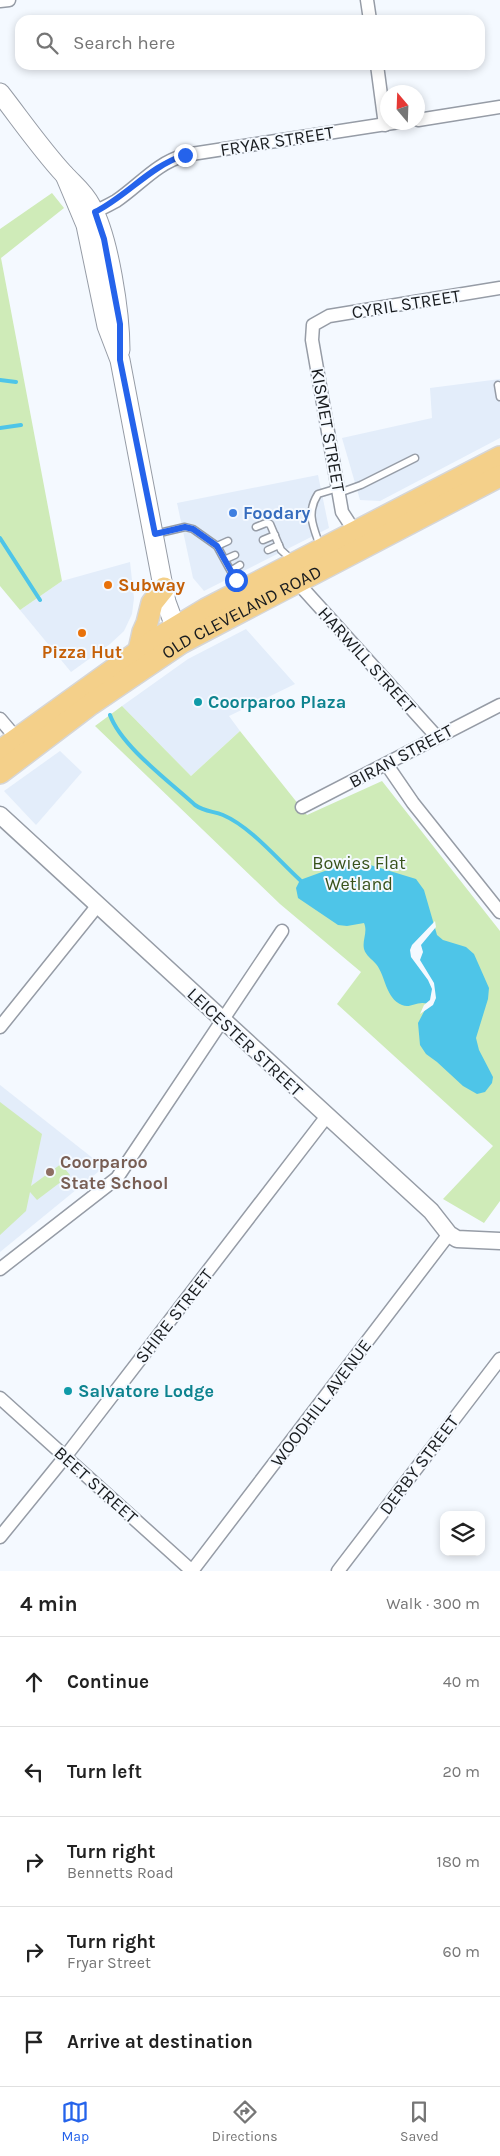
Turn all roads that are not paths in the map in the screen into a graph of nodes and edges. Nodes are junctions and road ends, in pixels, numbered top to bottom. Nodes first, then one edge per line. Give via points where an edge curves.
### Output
1 (8, 0) edge
2 (367, 0) edge
3 (0, 1) edge
4 (369, 15) edge
5 (378, 70) edge
6 (380, 85) edge
7 (0, 93) edge
8 (500, 107) edge
9 (425, 119) edge
10 (380, 126) edge
11 (89, 214) junction
12 (500, 288) edge
13 (313, 325) joint
14 (498, 385) dead end
15 (500, 397) edge
16 (415, 458) dead end
17 (496, 473) edge
18 (339, 490) junction
19 (256, 527) dead end
20 (355, 532) junction
21 (155, 534) junction
22 (275, 535) junction
23 (263, 540) dead end
24 (228, 541) dead end
25 (279, 545) junction
26 (217, 546) junction
27 (268, 550) dead end
28 (321, 550) junction
29 (235, 555) dead end
30 (226, 559) junction
31 (240, 565) dead end
32 (232, 570) junction
33 (297, 572) junction
34 (164, 588) junction
35 (242, 591) junction
36 (178, 636) junction
37 (139, 650) junction
38 (500, 705) edge
39 (0, 719) edge
40 (437, 737) junction
41 (8, 745) edge
42 (387, 765) junction
43 (0, 773) edge
44 (302, 807) dead end
45 (0, 815) edge
46 (98, 905) junction
47 (500, 912) edge
48 (282, 931) dead end
49 (222, 1020) junction
50 (0, 1027) edge
51 (327, 1116) junction
52 (449, 1234) junction
53 (500, 1241) edge
54 (0, 1269) edge
55 (500, 1358) edge
56 (0, 1398) edge
57 (65, 1457) junction
58 (0, 1537) edge
59 (192, 1571) edge
60 (338, 1571) edge

1 - 3 street
2 - 4 street
5 - 6 street
7 - 11 main road via 65,175
8 - 9 street
10 - 11 street, FRYAR STREET via 185,155 155,168 116,200
11 - 21 main road via 107,326 120,360
12 - 13 street, CYRIL STREET via 329,316
13 - 18 street, KISMET STREET via 312,340
14 - 15 lane
16 - 18 lane via 361,486
17 - 20 highway, OLD CLEVELAND ROAD
17 - 33 highway, OLD CLEVELAND ROAD
18 - 20 street, KISMET STREET via 344,516
18 - 28 lane via 318,494 310,515
19 - 22 lane via 270,524
20 - 28 highway, OLD CLEVELAND ROAD
21 - 26 lane via 189,527
21 - 34 main road
22 - 23 lane
22 - 25 lane
24 - 26 lane
25 - 27 lane
25 - 33 lane
26 - 30 lane
28 - 33 highway, OLD CLEVELAND ROAD
29 - 30 lane
30 - 32 lane
31 - 32 lane
32 - 35 lane
33 - 35 highway, OLD CLEVELAND ROAD
33 - 36 highway, OLD CLEVELAND ROAD
33 - 40 street, HARWILL STREET
34 - 36 main road
34 - 37 highway via 152,603
35 - 36 highway, OLD CLEVELAND ROAD
36 - 37 highway, OLD CLEVELAND ROAD
36 - 43 highway, OLD CLEVELAND ROAD
37 - 41 highway, OLD CLEVELAND ROAD
38 - 40 street, BIRAN STREET
39 - 41 street
40 - 42 street, BIRAN STREET
42 - 44 street, BIRAN STREET
42 - 47 street via 413,803
45 - 46 street, LEICESTER STREET
46 - 49 street, LEICESTER STREET
46 - 50 street
48 - 49 street
49 - 51 street, LEICESTER STREET
49 - 54 street via 117,1178
51 - 52 street, LEICESTER STREET via 431,1211
51 - 57 street, SHIRE STREET
52 - 53 street via 457,1239
52 - 59 street, WOODHILL AVENUE
55 - 60 street, DERBY STREET
56 - 57 street, BEET STREET
57 - 58 street, SHIRE STREET
57 - 59 street, BEET STREET

